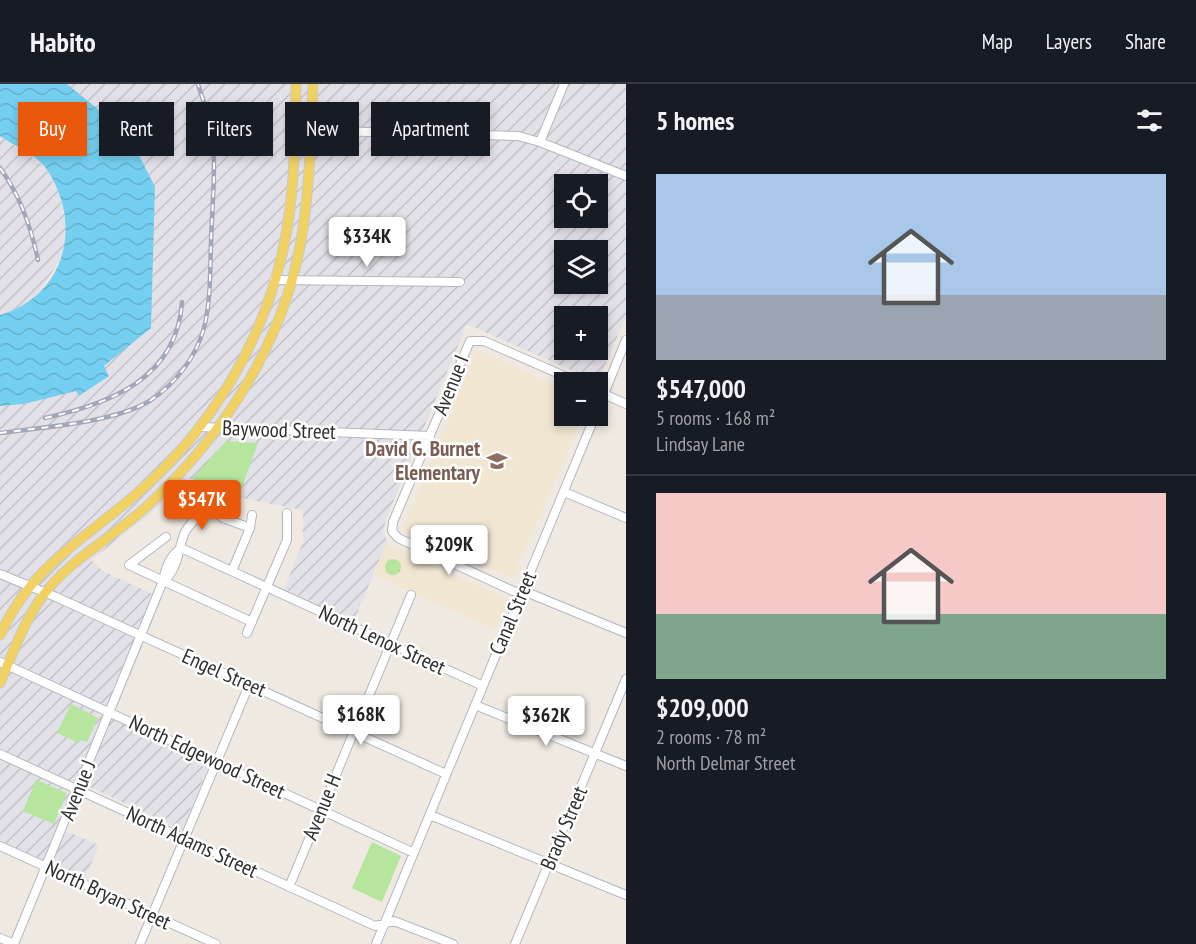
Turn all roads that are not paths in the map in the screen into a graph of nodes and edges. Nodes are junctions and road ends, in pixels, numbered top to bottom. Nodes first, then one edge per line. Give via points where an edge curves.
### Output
1 (296, 84) edge
2 (313, 84) edge
3 (564, 84) edge
4 (296, 102) edge
5 (312, 102) edge
6 (359, 131) edge
7 (540, 142) junction
8 (294, 156) edge
9 (309, 156) edge
10 (626, 176) edge
11 (274, 280) junction
12 (290, 280) junction
13 (460, 282) dead end
14 (626, 340) edge
15 (555, 372) edge
16 (608, 377) edge
17 (608, 396) edge
18 (626, 404) edge
19 (591, 426) edge
20 (201, 427) junction
21 (219, 428) junction
22 (430, 436) junction
23 (564, 492) junction
24 (287, 513) dead end
25 (252, 515) dead end
26 (626, 518) edge
27 (250, 528) junction
28 (94, 529) junction
29 (166, 537) dead end
30 (102, 542) junction
31 (181, 548) junction
32 (232, 571) junction
33 (0, 574) edge
34 (163, 581) junction
35 (28, 585) junction
36 (267, 588) junction
37 (45, 592) junction
38 (522, 592) junction
39 (411, 595) dead end
40 (252, 622) junction
41 (247, 633) dead end
42 (626, 633) edge
43 (0, 635) edge
44 (141, 636) junction
45 (389, 644) junction
46 (4, 664) edge
47 (626, 679) edge
48 (0, 683) edge
49 (249, 685) junction
50 (483, 687) junction
51 (475, 705) junction
52 (109, 713) junction
53 (353, 732) junction
54 (0, 753) edge
55 (596, 753) junction
56 (216, 762) junction
57 (626, 766) edge
58 (446, 774) junction
59 (78, 789) junction
60 (322, 810) junction
61 (430, 814) junction
62 (183, 839) junction
63 (0, 846) edge
64 (414, 853) junction
65 (548, 863) junction
66 (46, 866) junction
67 (289, 887) junction
68 (626, 895) edge
69 (152, 915) junction
70 (385, 923) junction
71 (0, 938) edge
72 (14, 944) edge
73 (140, 944) edge
74 (216, 944) edge
75 (376, 944) edge
76 (453, 944) edge
77 (515, 944) edge

1 - 4 main road
2 - 5 main road
3 - 7 street
6 - 7 street via 518,136
7 - 10 street
8 - 11 main road via 287,232
9 - 12 main road via 303,232
11 - 12 street
11 - 20 main road via 258,330
12 - 13 street
12 - 21 main road via 274,333
14 - 16 street
15 - 22 street, Avenue I via 484,341 473,340
17 - 18 street
19 - 23 street, Canal Street
20 - 21 street, Baywood Street
20 - 28 main road via 136,495
21 - 22 street, Baywood Street
21 - 30 main road via 146,507
22 - 38 street, Avenue I via 392,531 398,538
23 - 26 street
23 - 38 street, Canal Street
24 - 36 street via 287,540
25 - 27 street
27 - 31 street, Avenue J via 223,518 209,507 187,529
27 - 32 street
28 - 30 main road
28 - 35 main road
29 - 34 street via 129,565
30 - 37 main road
31 - 32 street, North Lenox Street
31 - 34 street, Avenue J via 173,573
32 - 36 street, North Lenox Street
33 - 35 street, Engel Street
34 - 40 street
34 - 44 street, Avenue J
35 - 37 street, Engel Street
35 - 43 main road
36 - 40 street
36 - 45 street, North Lenox Street
37 - 44 street, Engel Street
37 - 46 main road
38 - 42 street
38 - 50 street, Canal Street
39 - 45 street, Avenue H
40 - 41 street
44 - 49 street, Engel Street
44 - 52 street, Avenue J
45 - 50 street, North Lenox Street
45 - 53 street, Avenue H
46 - 48 main road
46 - 52 street, North Edgewood Street
47 - 55 street, Brady Street
49 - 53 street, Engel Street
49 - 56 street
50 - 51 street, Canal Street
51 - 55 street
51 - 58 street, Canal Street
52 - 56 street, North Edgewood Street
52 - 59 street, Avenue J
53 - 58 street, Engel Street
53 - 60 street, Avenue H
54 - 59 street, North Adams Street
55 - 57 street
55 - 65 street, Brady Street
56 - 60 street, North Edgewood Street
56 - 62 street
58 - 61 street, Canal Street
59 - 62 street, North Adams Street
59 - 66 street, Avenue J
60 - 64 street, North Edgewood Street
60 - 67 street, Avenue H
61 - 64 street, Canal Street
61 - 65 street
62 - 67 street, North Adams Street
62 - 69 street
63 - 66 street, North Bryan Street
64 - 70 street, Canal Street
65 - 68 street
65 - 77 street, Brady Street
66 - 69 street, North Bryan Street
66 - 72 street, Avenue J
67 - 70 street, North Adams Street via 375,926
69 - 73 street
69 - 74 street, North Bryan Street
70 - 75 street, Canal Street
70 - 76 street, North Adams Street via 400,922
71 - 72 street

